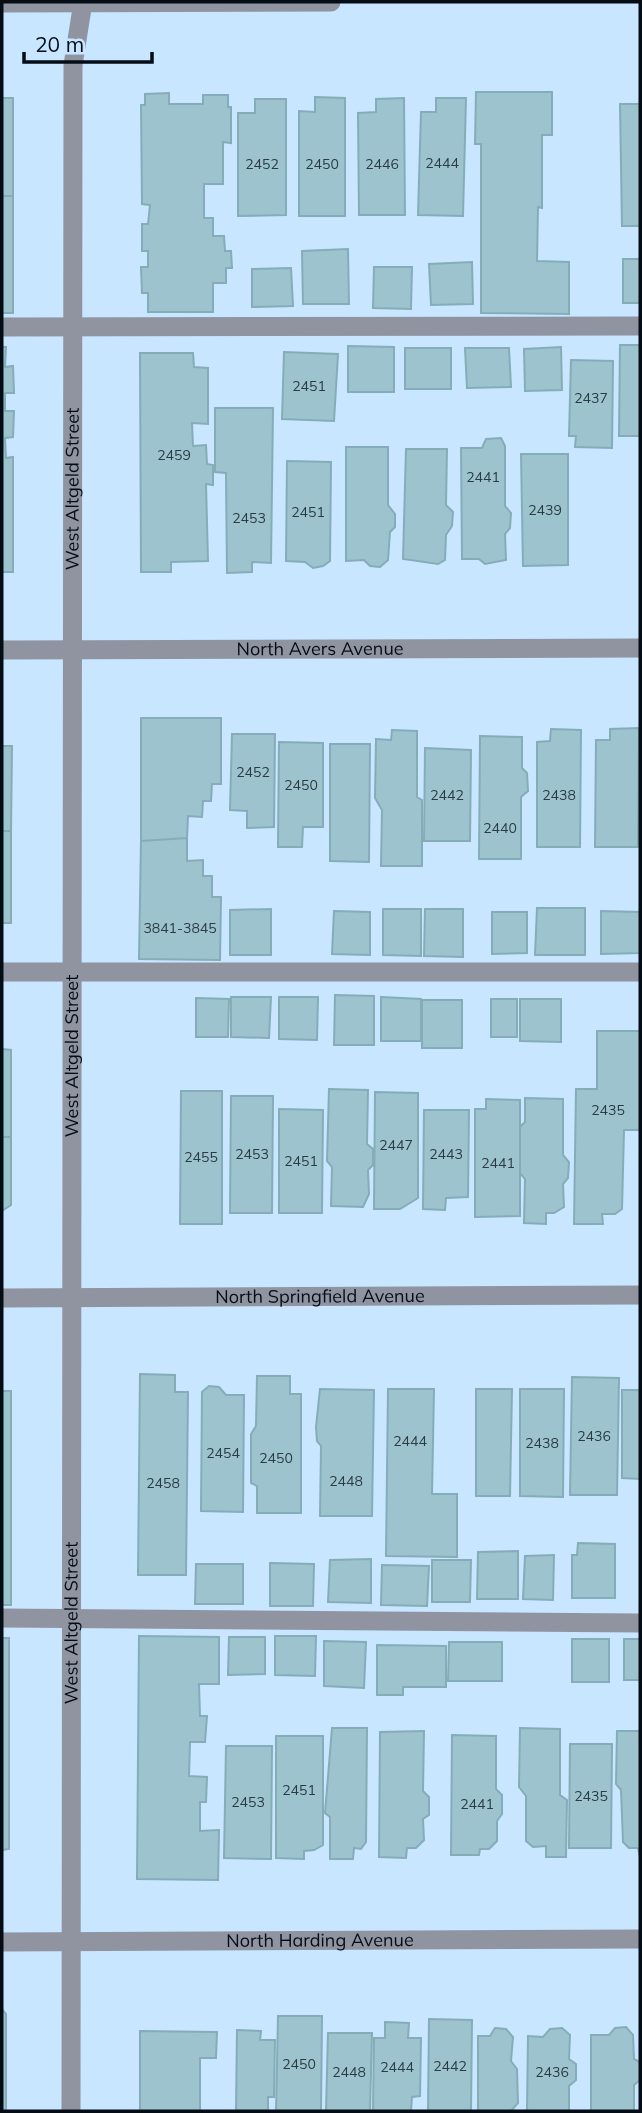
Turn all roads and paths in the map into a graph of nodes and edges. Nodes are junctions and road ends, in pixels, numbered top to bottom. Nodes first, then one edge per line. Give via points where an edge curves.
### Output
1 (82, 2) edge
2 (331, 2) edge
3 (2, 3) edge
4 (2, 327) edge
5 (73, 327) junction
6 (640, 327) edge
7 (640, 648) edge
8 (2, 650) edge
9 (73, 650) junction
10 (72, 971) junction
11 (2, 972) edge
12 (640, 972) edge
13 (640, 1295) edge
14 (2, 1298) edge
15 (72, 1298) junction
16 (2, 1618) edge
17 (72, 1618) junction
18 (640, 1623) edge
19 (640, 1939) edge
20 (2, 1942) edge
21 (71, 1942) junction
22 (71, 2111) edge

1 - 2 street
1 - 3 street
1 - 5 street, West Altgeld Street via 74,53
4 - 5 street
5 - 6 street
5 - 9 street, West Altgeld Street
7 - 9 street, North Avers Avenue
8 - 9 street, North Avers Avenue
9 - 10 street, West Altgeld Street
10 - 11 street
10 - 12 street
10 - 15 street, West Altgeld Street
13 - 15 street, North Springfield Avenue
14 - 15 street, North Springfield Avenue
15 - 17 street, West Altgeld Street
16 - 17 street
17 - 18 street
17 - 21 street, West Altgeld Street
19 - 21 street, North Harding Avenue
20 - 21 street, North Harding Avenue
21 - 22 street, West Altgeld Street

